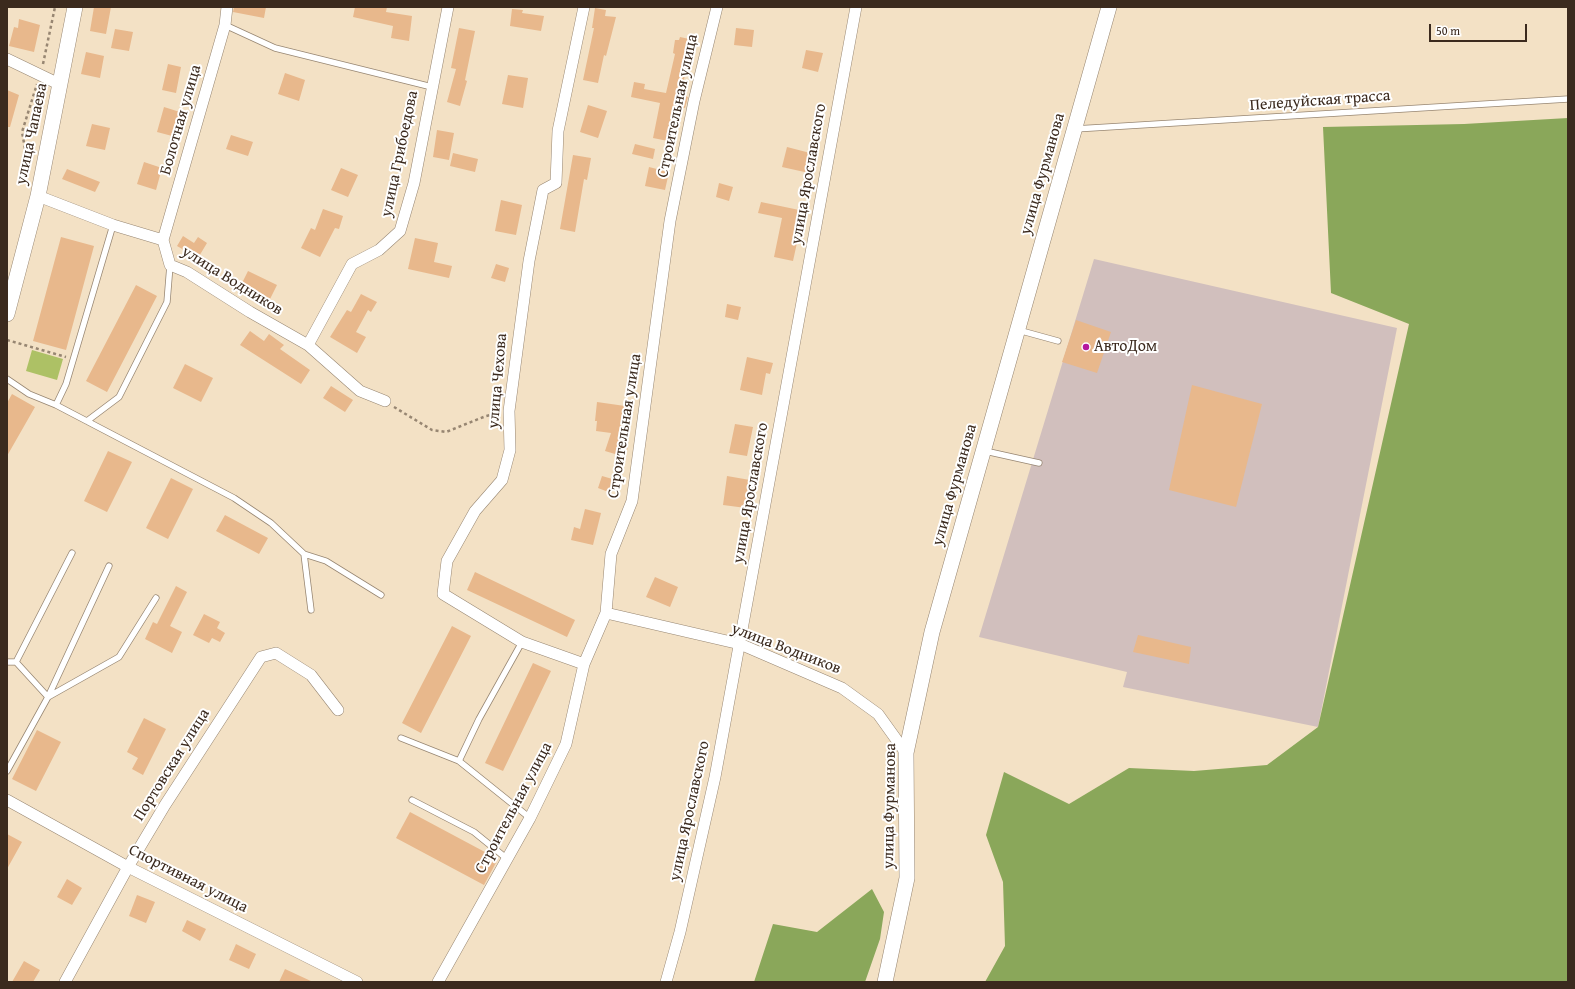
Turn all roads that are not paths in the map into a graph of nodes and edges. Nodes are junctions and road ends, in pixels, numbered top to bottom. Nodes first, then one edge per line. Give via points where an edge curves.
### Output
1 (75, 7) edge
2 (227, 7) edge
3 (448, 7) edge
4 (584, 7) edge
5 (717, 7) edge
6 (856, 7) edge
7 (1109, 7) edge
8 (225, 25) junction
9 (7, 59) edge
10 (60, 85) junction
11 (432, 87) junction
12 (1568, 99) edge
13 (1074, 130) junction
14 (38, 196) junction
15 (113, 226) junction
16 (163, 240) junction
17 (170, 265) junction
18 (10, 295) edge
19 (7, 314) edge
20 (1017, 330) junction
21 (1058, 341) dead end
22 (308, 345) junction
23 (7, 379) edge
24 (385, 401) road end
25 (56, 405) junction
26 (86, 421) junction
27 (983, 450) junction
28 (1039, 463) dead end
29 (72, 553) dead end
30 (304, 554) junction
31 (109, 566) dead end
32 (380, 594) dead end
33 (156, 598) dead end
34 (311, 610) dead end
35 (606, 613) junction
36 (522, 642) junction
37 (740, 644) junction
38 (7, 662) edge
39 (16, 662) junction
40 (584, 664) junction
41 (48, 697) junction
42 (338, 710) dead end
43 (401, 738) dead end
44 (906, 752) junction
45 (460, 761) junction
46 (7, 771) edge
47 (7, 800) edge
48 (412, 800) dead end
49 (530, 818) junction
50 (506, 858) junction
51 (128, 867) junction
52 (65, 982) edge
53 (357, 982) edge
54 (438, 982) edge
55 (666, 982) edge
56 (885, 982) edge

1 - 10 main road, улица Чапаева
2 - 8 street, Болотная улица
3 - 11 street, улица Грибоедова
4 - 36 street, улица Чехова via 558,131 556,182 543,190 530,253 509,411 510,450 502,480 475,511 447,561 443,594
5 - 35 street, Строительная улица via 694,101 670,221 632,501 611,554
6 - 37 street, улица Ярославского
7 - 13 main road, улица Фурманова
8 - 11 lane via 275,48
8 - 16 street, Болотная улица
9 - 10 street
10 - 14 main road, улица Чапаева
11 - 22 street, улица Грибоедова via 414,183 400,231 379,250 352,264
12 - 13 lane, Пеледуйская трасса
13 - 20 main road, улица Фурманова
14 - 15 street, улица Водников
14 - 18 main road, улица Чапаева
15 - 16 street, улица Водников
15 - 25 lane via 74,359
16 - 17 street, улица Водников
17 - 22 street, улица Водников via 187,272
17 - 26 lane via 167,302 118,396
18 - 19 main road, улица Чапаева
20 - 21 lane
20 - 27 main road, улица Фурманова
22 - 24 street, улица Водников via 360,391
23 - 25 lane via 29,394
25 - 26 lane
26 - 30 lane via 234,498 271,523
27 - 28 lane
27 - 44 main road, улица Фурманова via 932,632
29 - 39 lane
30 - 32 lane via 326,561
30 - 34 lane
31 - 41 lane
33 - 41 lane via 119,657
35 - 37 street, улица Водников
35 - 40 street, Строительная улица
36 - 40 street, улица Чехова
36 - 45 lane via 479,719
37 - 44 street, улица Водников via 842,688 878,714
37 - 55 street, улица Ярославского via 713,784 680,932
38 - 39 lane
39 - 41 lane
40 - 49 street, Строительная улица via 566,744
41 - 46 lane
42 - 51 street, Портовская улица via 312,675 276,653 261,657 210,733
43 - 45 lane
44 - 56 main road, улица Фурманова via 907,878
45 - 49 lane
47 - 51 street, Спортивная улица
48 - 50 lane via 474,832
49 - 50 street, Строительная улица
50 - 54 street, Строительная улица
51 - 52 street, Портовская улица
51 - 53 street, Спортивная улица

